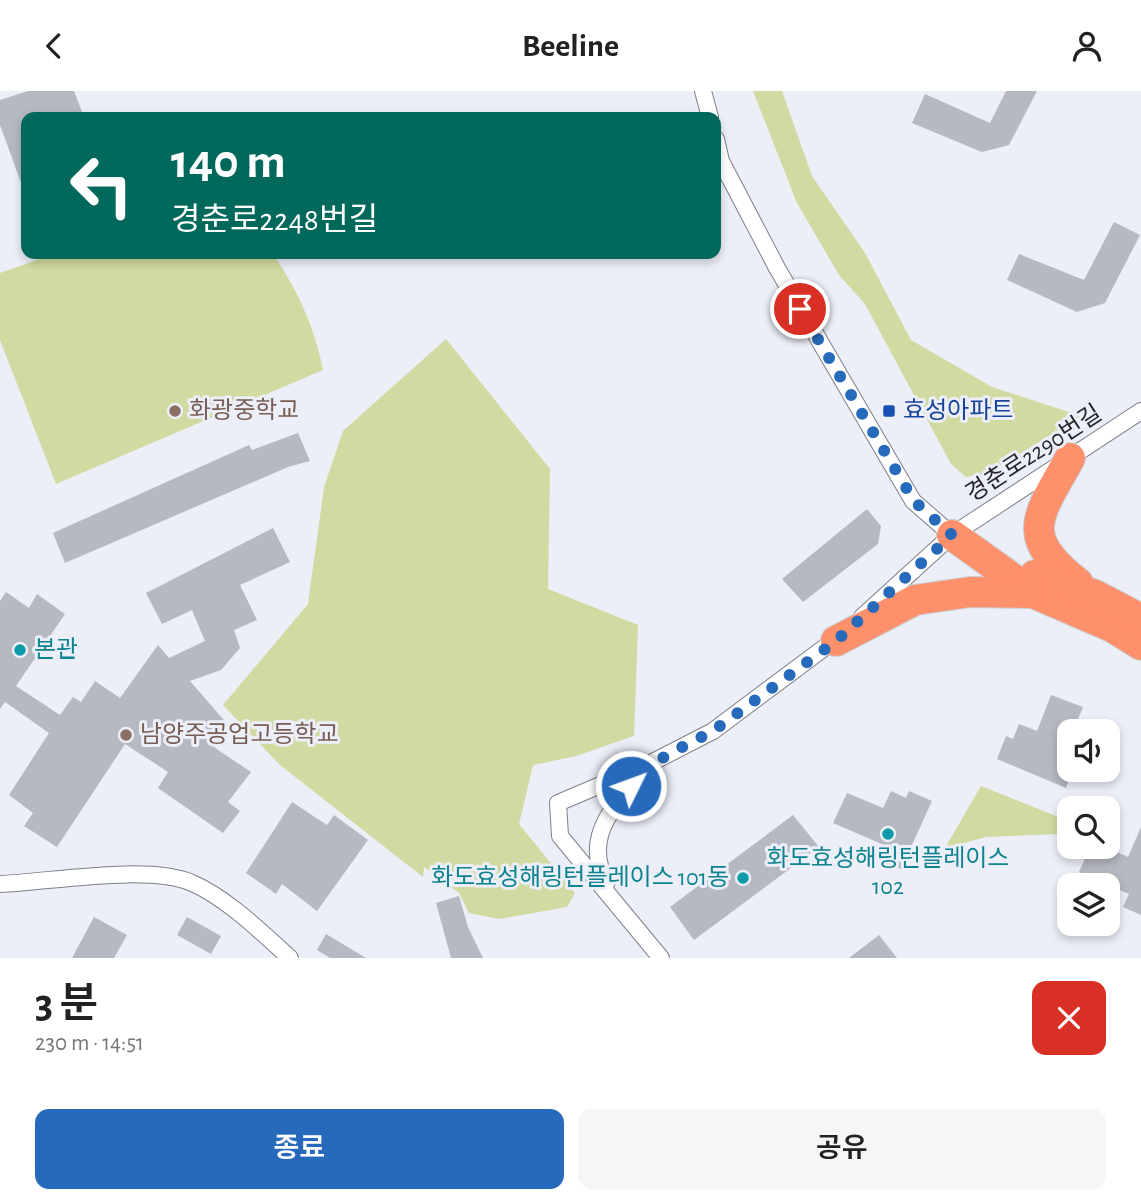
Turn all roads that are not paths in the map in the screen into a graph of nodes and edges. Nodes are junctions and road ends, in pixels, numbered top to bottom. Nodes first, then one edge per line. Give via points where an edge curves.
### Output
1 (704, 91) edge
2 (709, 112) edge
3 (721, 161) edge
4 (1141, 411) edge
5 (1070, 458) junction
6 (952, 535) junction
7 (1033, 593) junction
8 (1095, 596) junction
9 (1141, 618) edge
10 (836, 641) junction
11 (1141, 645) edge
12 (665, 756) junction
13 (0, 884) edge
14 (628, 918) junction
15 (290, 958) edge
16 (661, 958) edge

1 - 2 street
3 - 6 street via 834,369 914,501
4 - 5 street, 경춘로2290번길
5 - 6 street, 경춘로2290번길
5 - 8 highway via 1045,504 1040,546 1051,561
6 - 7 highway
6 - 8 highway via 1029,573
6 - 10 street, 경춘로2290번길
7 - 10 highway via 970,592 915,600
7 - 11 highway via 1112,627
8 - 9 highway
10 - 12 street, 경춘로2290번길 via 713,731
12 - 14 street via 608,812 597,843 598,868
12 - 14 street via 558,803 560,836
13 - 15 street via 145,875 192,883 243,917
14 - 16 street

